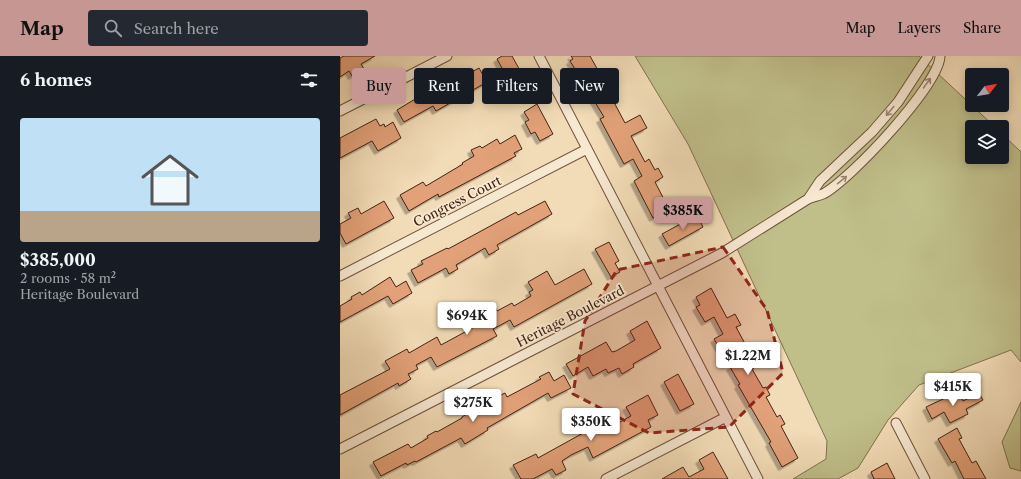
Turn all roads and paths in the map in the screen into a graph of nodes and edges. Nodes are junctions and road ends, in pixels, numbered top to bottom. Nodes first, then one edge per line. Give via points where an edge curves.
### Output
1 (447, 56) edge
2 (539, 56) edge
3 (928, 56) edge
4 (940, 56) edge
5 (340, 111) edge
6 (587, 149) junction
7 (808, 199) junction
8 (340, 276) edge
9 (658, 286) junction
10 (726, 418) junction
11 (896, 423) dead end
12 (340, 449) edge
13 (606, 479) edge
14 (758, 479) edge
15 (925, 479) edge

1 - 5 street
2 - 6 street
3 -> 7 street, Heritage Boulevard via 898,102 872,132 820,181
7 -> 4 street, Heritage Boulevard via 822,194 836,184 876,147 906,114 932,77 940,62
6 - 8 street, Congress Court
6 - 9 street
7 - 9 street, Heritage Boulevard via 722,253
9 - 10 street
9 - 12 street, Heritage Boulevard
10 - 13 street
10 - 14 street
11 - 15 street

